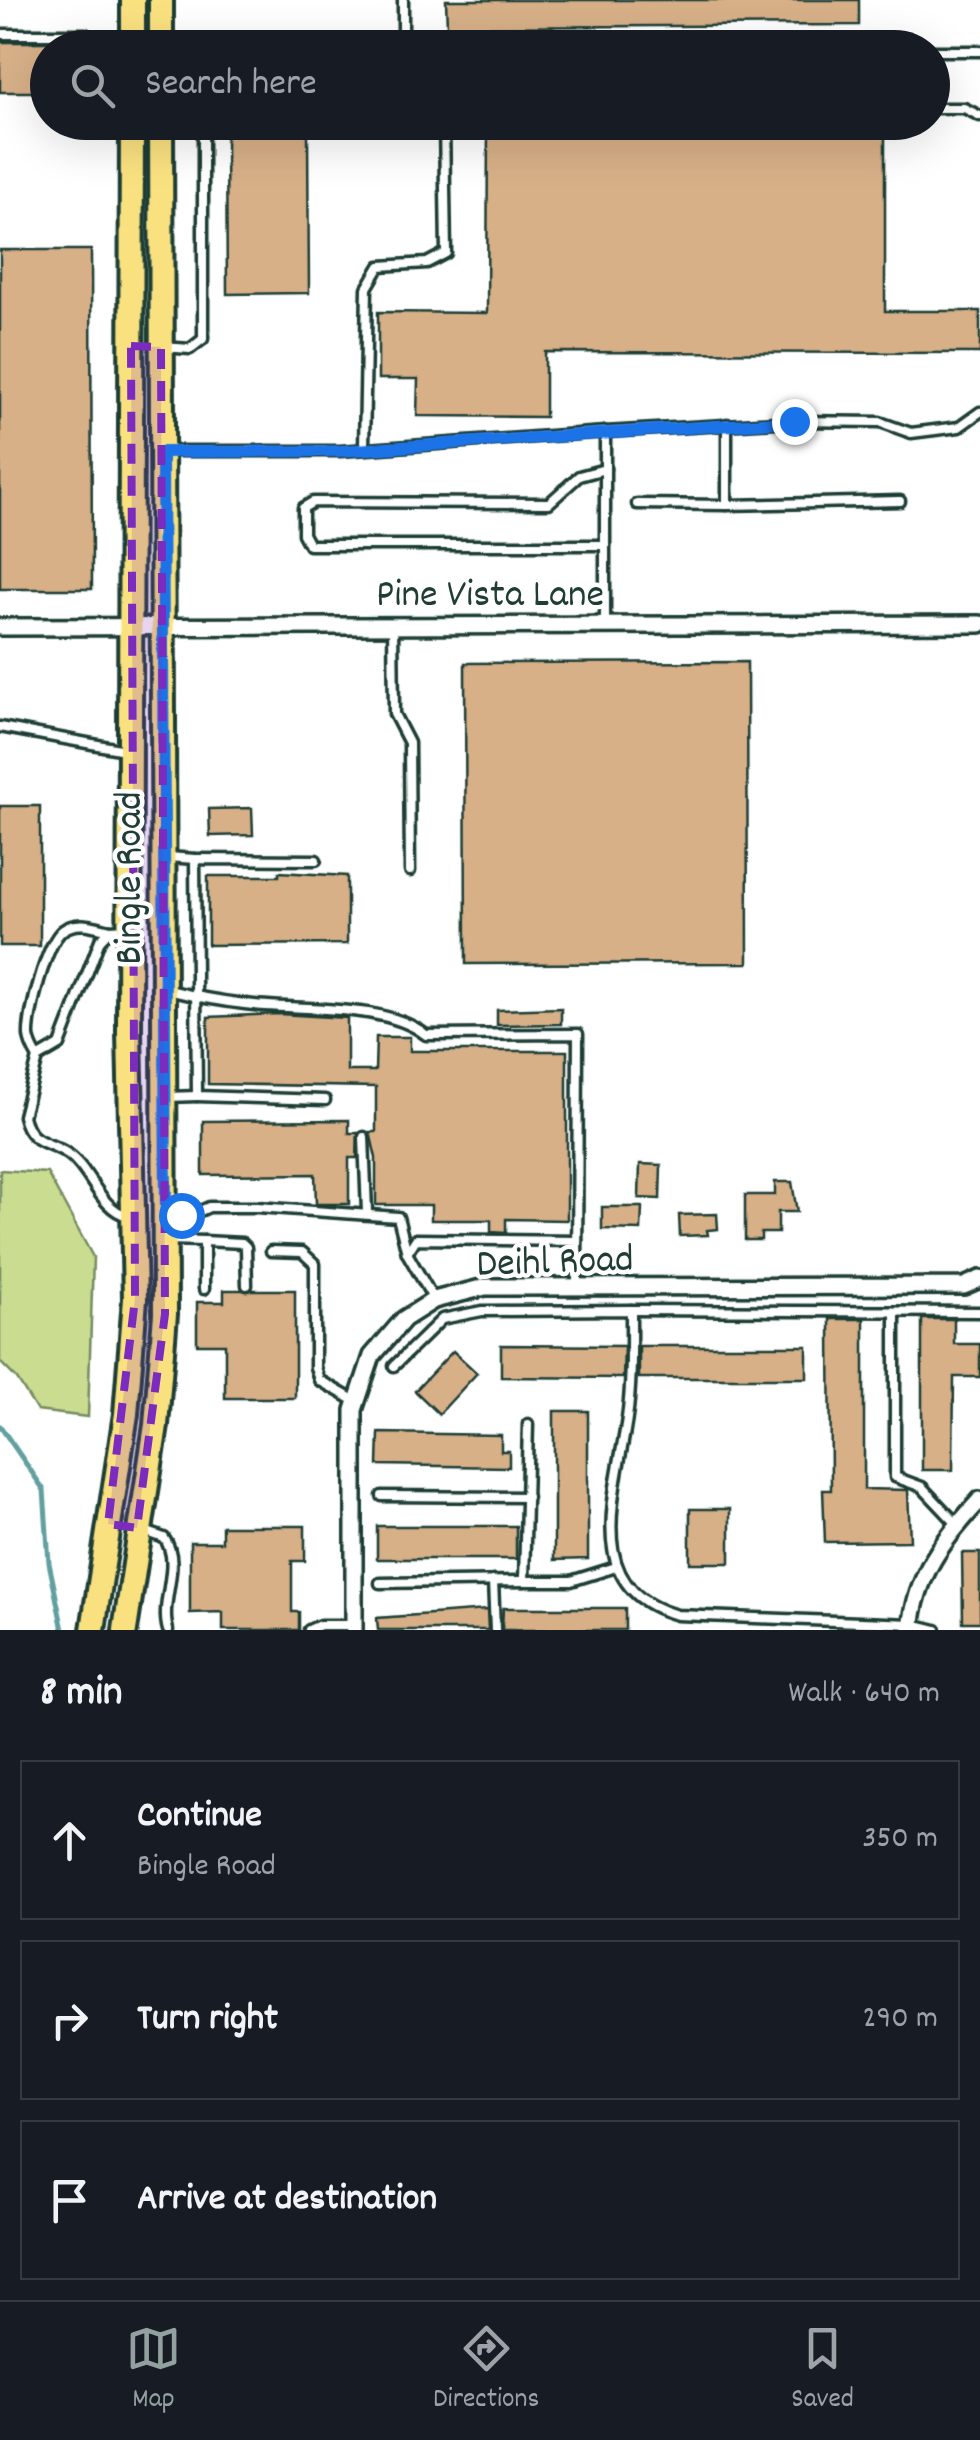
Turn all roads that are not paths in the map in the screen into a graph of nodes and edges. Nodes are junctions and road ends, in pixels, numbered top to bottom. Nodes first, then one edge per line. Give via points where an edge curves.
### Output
1 (132, 0) edge
2 (161, 0) edge
3 (403, 0) edge
4 (132, 30) edge
5 (161, 30) edge
6 (403, 30) edge
7 (0, 34) edge
8 (30, 34) edge
9 (950, 51) edge
10 (980, 51) edge
11 (950, 108) edge
12 (980, 116) edge
13 (132, 140) edge
14 (162, 140) edge
15 (203, 140) edge
16 (444, 140) edge
17 (131, 346) junction
18 (161, 346) junction
19 (980, 412) edge
20 (727, 424) junction
21 (605, 432) junction
22 (364, 446) junction
23 (162, 452) junction
24 (604, 468) junction
25 (900, 501) dead end
26 (637, 504) dead end
27 (728, 504) junction
28 (604, 544) junction
29 (393, 624) junction
30 (605, 624) junction
31 (980, 624) edge
32 (129, 625) junction
33 (163, 625) junction
34 (0, 627) edge
35 (0, 726) edge
36 (130, 751) junction
37 (164, 857) junction
38 (195, 859) junction
39 (316, 860) dead end
40 (410, 872) dead end
41 (164, 928) junction
42 (120, 929) junction
43 (164, 989) junction
44 (198, 997) junction
45 (38, 1058) junction
46 (197, 1096) junction
47 (163, 1097) junction
48 (324, 1100) dead end
49 (364, 1136) dead end
50 (367, 1212) junction
51 (166, 1215) junction
52 (136, 1216) junction
53 (162, 1240) junction
54 (577, 1240) junction
55 (204, 1241) junction
56 (271, 1251) dead end
57 (407, 1253) junction
58 (980, 1279) edge
59 (247, 1286) dead end
60 (204, 1288) dead end
61 (576, 1288) junction
62 (434, 1300) junction
63 (631, 1310) junction
64 (895, 1312) junction
65 (980, 1312) edge
66 (394, 1366) dead end
67 (357, 1402) junction
68 (528, 1424) dead end
69 (382, 1496) dead end
70 (527, 1496) junction
71 (980, 1500) edge
72 (108, 1524) junction
73 (958, 1524) junction
74 (138, 1528) junction
75 (616, 1566) junction
76 (493, 1581) junction
77 (524, 1581) junction
78 (380, 1583) dead end
79 (94, 1619) edge
80 (125, 1624) edge
81 (912, 1627) edge
82 (354, 1628) edge
83 (168, 1630) edge
84 (310, 1630) edge
85 (495, 1630) edge
86 (936, 1630) edge

1 - 4 main road
2 - 5 main road
3 - 6 lane
7 - 8 lane
9 - 10 lane
11 - 12 lane
13 - 17 main road, Bingle Road
14 - 18 main road, Bingle Road
15 - 18 lane via 203,339 190,349
16 - 22 lane via 446,253 427,264 380,266 366,288
17 - 18 main road
17 - 32 main road, Bingle Road
18 - 23 main road, Bingle Road
19 - 20 lane via 959,427 910,434 880,422
20 - 21 lane
20 - 27 lane
21 - 22 lane
21 - 24 lane
22 - 23 lane
23 - 33 main road, Bingle Road
24 - 28 lane
24 - 28 lane via 579,476 548,503 313,502 303,508 302,522 310,545
25 - 27 lane
26 - 27 lane
28 - 30 lane
29 - 30 street, Pine Vista Lane
29 - 33 street, Pine Vista Lane
29 - 40 lane via 394,714 408,743
30 - 31 street, Pine Vista Lane
32 - 33 street, Pine Vista Lane
32 - 34 street, Pine Vista Lane
32 - 36 main road, Bingle Road
33 - 37 main road, Bingle Road
35 - 36 lane
36 - 42 main road, Bingle Road
37 - 38 lane
37 - 41 main road, Bingle Road
38 - 39 lane
38 - 44 lane
41 - 42 main road
41 - 43 main road, Bingle Road
42 - 45 lane via 91,958 60,1045
42 - 45 lane via 84,924 52,941 30,1026
42 - 52 main road, Bingle Road
43 - 44 lane
43 - 47 main road, Bingle Road
44 - 46 lane
44 - 54 lane via 340,1008 406,1023 426,1035 578,1034
45 - 52 lane via 23,1116 32,1136 70,1156 116,1212
46 - 47 lane
46 - 48 lane
47 - 51 main road, Bingle Road
49 - 50 lane
50 - 51 lane via 210,1206
50 - 57 lane via 398,1217
51 - 52 main road
51 - 53 main road, Bingle Road
52 - 72 main road, Bingle Road via 130,1376
53 - 55 lane
53 - 74 main road, Bingle Road via 162,1372
54 - 57 lane via 416,1240
54 - 61 lane
55 - 59 lane via 242,1242
55 - 60 lane
56 - 67 lane via 302,1252 315,1264 314,1367 319,1380
57 - 62 lane
58 - 61 street, Deihl Road via 964,1286
61 - 62 street, Deihl Road via 484,1287
62 - 67 street, Deihl Road via 404,1319 372,1356
63 - 64 lane
63 - 66 lane via 442,1318
63 - 75 lane via 627,1420 614,1472
64 - 65 lane
64 - 73 lane via 895,1477 922,1487
67 - 82 street, Deihl Road
68 - 70 lane
69 - 70 lane
70 - 77 lane
71 - 73 street
72 - 74 main road
72 - 79 main road, Bingle Road
73 - 81 street via 921,1577
74 - 80 main road, Bingle Road
74 - 83 lane via 164,1538 171,1552
75 - 77 lane via 571,1581
75 - 81 lane via 638,1598 677,1616
76 - 77 lane
76 - 78 lane
76 - 85 lane
81 - 86 lane
82 - 84 lane

